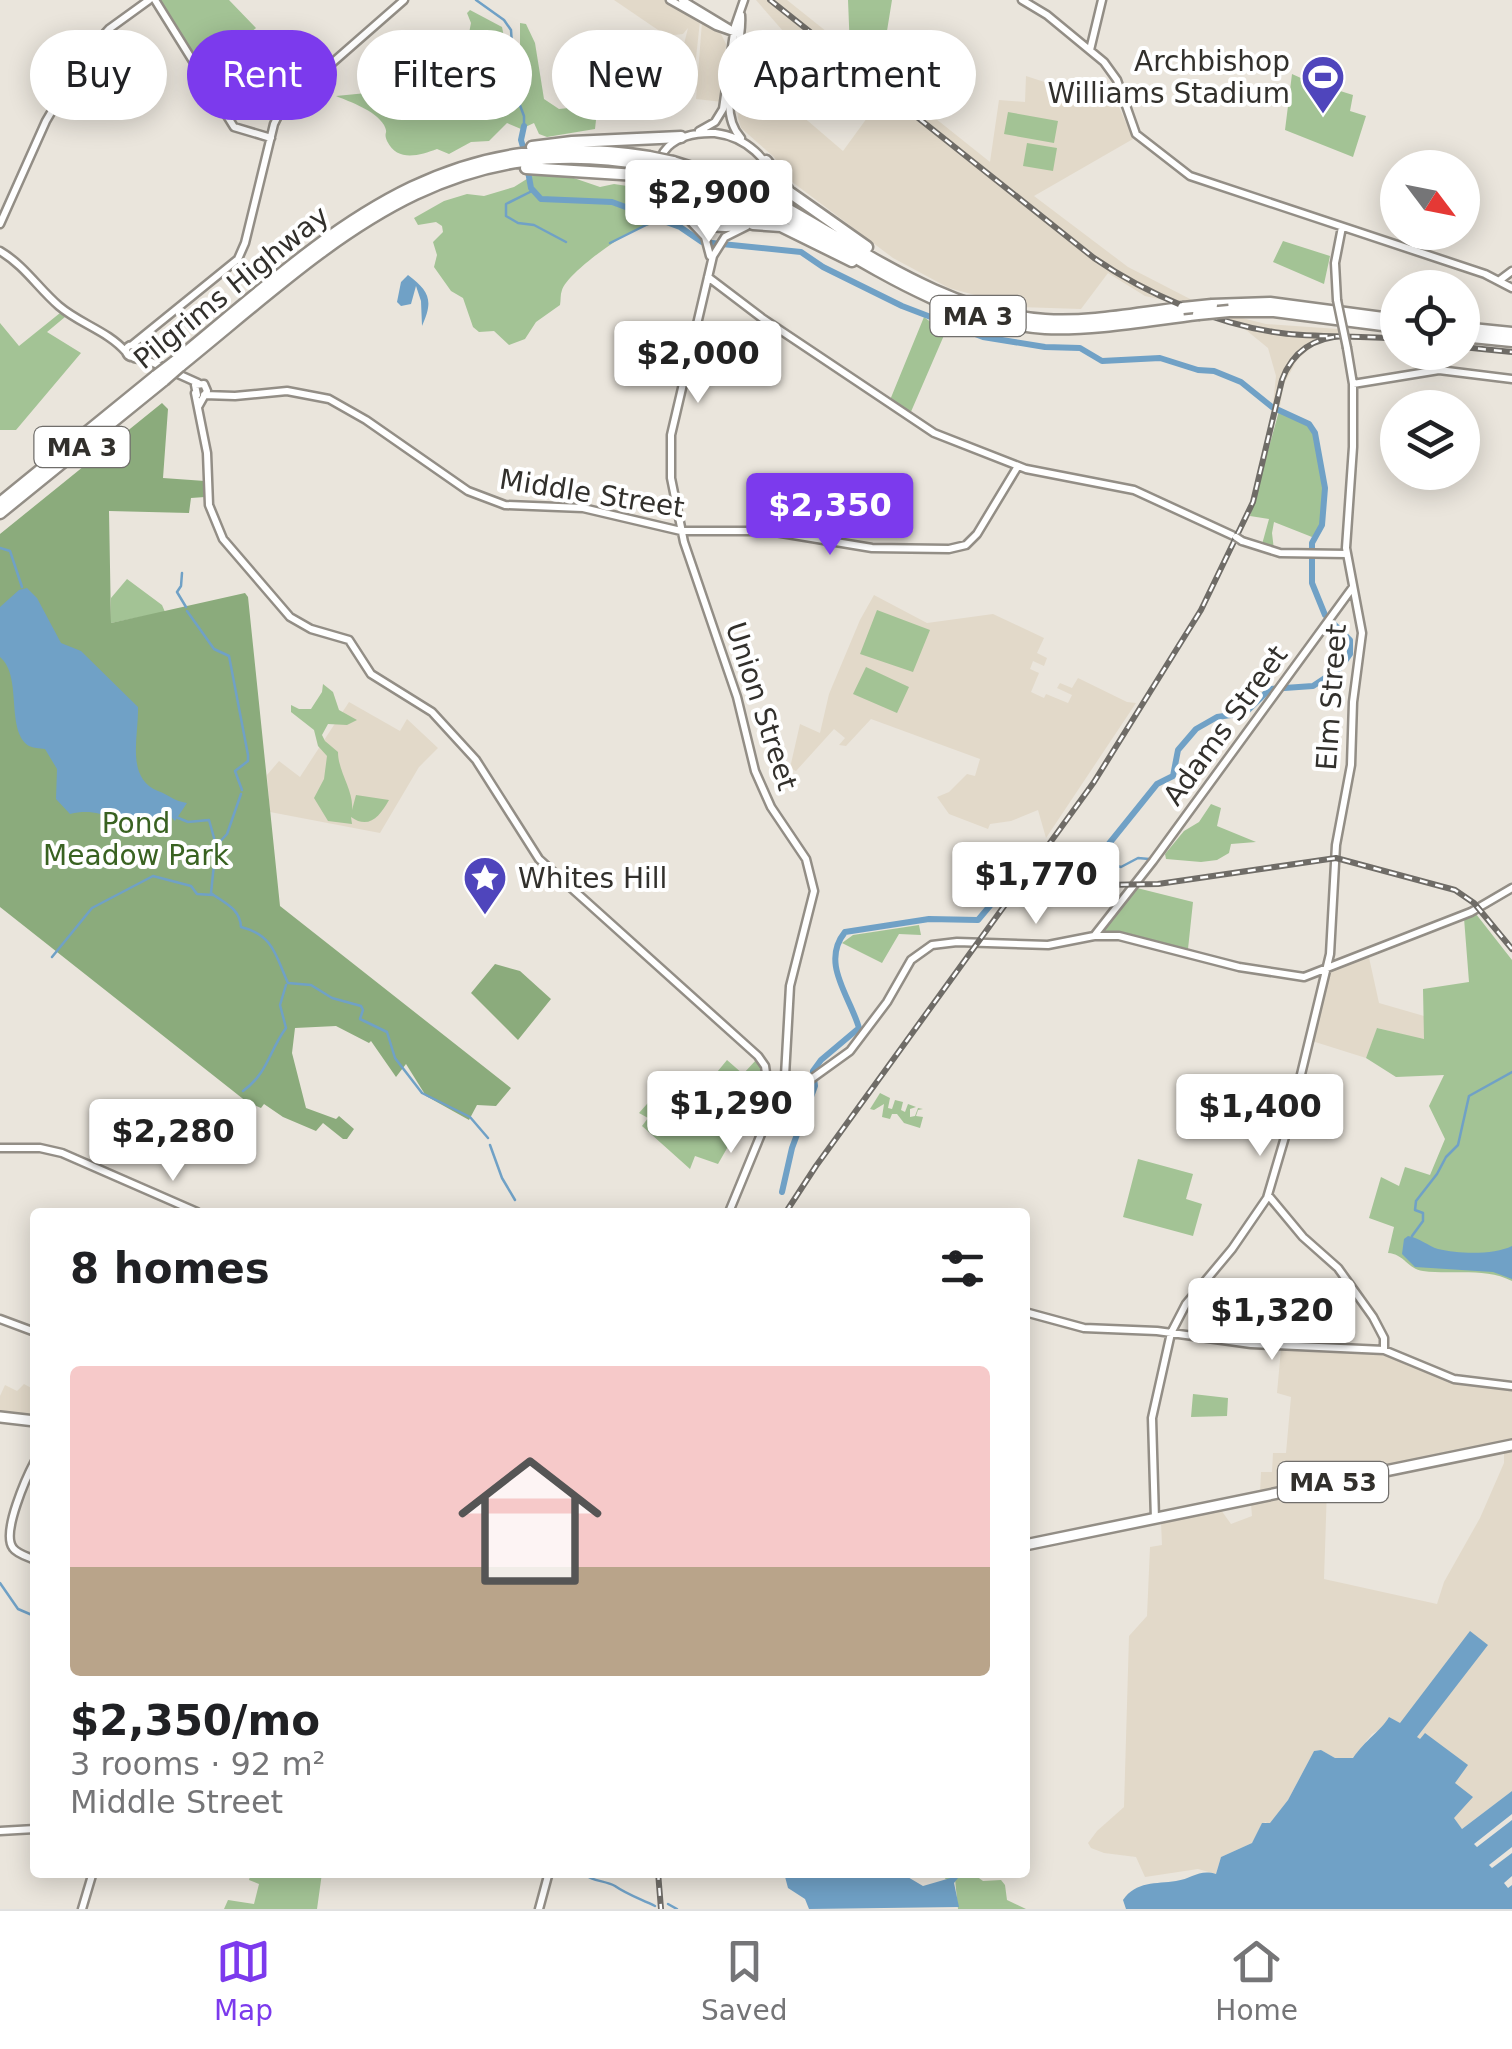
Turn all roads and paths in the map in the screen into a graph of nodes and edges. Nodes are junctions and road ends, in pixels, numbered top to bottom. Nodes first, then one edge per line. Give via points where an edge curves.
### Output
1 (152, 0) edge
2 (404, 0) edge
3 (744, 0) edge
4 (1022, 0) edge
5 (1102, 0) edge
6 (678, 1) edge
7 (716, 26) junction
8 (720, 30) edge
9 (727, 30) edge
10 (731, 30) edge
11 (737, 30) edge
12 (1088, 48) junction
13 (718, 118) edge
14 (732, 120) edge
15 (685, 136) junction
16 (270, 138) junction
17 (750, 146) junction
18 (534, 157) junction
19 (518, 159) junction
20 (766, 161) junction
21 (451, 176) junction
22 (676, 209) junction
23 (782, 211) junction
24 (0, 224) edge
25 (750, 225) junction
26 (1344, 228) junction
27 (712, 249) junction
28 (0, 251) edge
29 (1512, 273) edge
30 (913, 279) junction
31 (708, 280) junction
32 (1508, 286) edge
33 (944, 303) junction
34 (1380, 321) edge
35 (1380, 322) edge
36 (1480, 333) edge
37 (1512, 334) edge
38 (1480, 335) edge
39 (1512, 341) edge
40 (133, 350) junction
41 (178, 369) junction
42 (160, 378) junction
43 (1512, 379) edge
44 (1353, 384) junction
45 (200, 391) junction
46 (1018, 466) junction
47 (0, 503) edge
48 (0, 513) edge
49 (681, 530) junction
50 (1347, 554) junction
51 (1354, 586) junction
52 (1512, 888) edge
53 (1094, 936) junction
54 (1327, 969) junction
55 (779, 1095) junction
56 (0, 1148) edge
57 (1268, 1195) junction
58 (188, 1208) edge
59 (731, 1208) edge
60 (1030, 1313) edge
61 (0, 1319) edge
62 (30, 1330) edge
63 (1379, 1331) junction
64 (1171, 1333) junction
65 (1366, 1348) junction
66 (1382, 1349) junction
67 (1512, 1386) edge
68 (0, 1418) edge
69 (30, 1421) edge
70 (1512, 1446) edge
71 (30, 1471) edge
72 (1155, 1518) junction
73 (1030, 1544) edge
74 (30, 1558) edge
75 (30, 1829) edge
76 (0, 1832) edge
77 (92, 1878) edge
78 (547, 1878) edge
79 (82, 1909) edge
80 (539, 1909) edge

1 - 16 main road via 234,126
1 - 24 main road via 112,27 83,58 44,124
2 - 16 main road via 289,98
3 - 11 main road
4 - 12 main road
5 - 12 main road
6 - 7 main road
6 - 10 main road
7 - 8 main road
7 - 9 main road
12 - 26 main road via 1116,78 1136,134 1182,170
13 - 15 main road
14 - 17 main road
15 - 17 main road via 726,134
15 - 18 highway via 578,141
15 - 22 main road via 666,149 658,170
16 - 40 main road via 240,255
17 - 20 main road
18 - 19 highway
18 - 19 highway
18 - 22 highway via 639,176
18 - 23 highway, MA 3, bridge via 672,166
19 - 21 highway
19 - 21 highway
20 - 25 main road via 776,195 768,213
20 - 30 highway via 789,192
21 - 41 highway, Pilgrims Highway / MA 3 via 349,230
22 - 25 main road via 710,226
22 - 27 main road, Union Street
23 - 30 highway, MA 3
23 - 33 highway, MA 3
25 - 27 main road
25 - 33 highway via 781,226
26 - 32 main road
26 - 44 main road, Elm Street, bridge via 1337,300
27 - 31 main road, Union Street
28 - 40 main road, Middle Street via 61,308
29 - 32 main road
30 - 34 highway, MA 3, bridge via 976,307 1032,319 1264,303
31 - 46 main road via 918,424
31 - 49 main road, Union Street via 670,444
33 - 35 highway, MA 3, bridge via 1004,322 1062,328 1229,311
36 - 37 highway
38 - 39 highway
40 - 41 main road, Middle Street
41 - 42 highway, Pilgrims Highway / MA 3, bridge
41 - 45 main road, Middle Street
42 - 47 highway, Pilgrims Highway / MA 3
42 - 48 highway, Pilgrims Highway / MA 3
43 - 44 main road via 1439,370
44 - 50 main road, Elm Street
45 - 49 main road, Middle Street via 322,396 485,499 594,510
45 - 55 main road via 209,505 228,546 288,614 349,640 375,678 437,716 484,769 539,860 758,1056 768,1086
46 - 49 main road, Middle Street via 974,538 958,548 872,548 764,530
46 - 50 main road via 1134,490 1272,552
49 - 55 main road, Union Street via 758,781 813,881 790,989 788,1060
50 - 51 main road, Elm Street
51 - 53 main road, Adams Street
51 - 54 main road, Elm Street via 1362,626
52 - 54 main road via 1474,911
53 - 54 main road via 1126,936 1292,976
53 - 55 main road via 1048,945 957,942 925,948 854,1046 789,1096
54 - 57 main road, Elm Street
55 - 59 main road, Union Street
56 - 58 main road via 62,1153
57 - 63 main road via 1338,1268
57 - 64 main road, Elm Street
60 - 64 main road via 1084,1328
61 - 62 main road
63 - 65 main road
63 - 66 main road
64 - 65 main road via 1247,1344
64 - 72 main road, Elm Street via 1152,1418
65 - 66 main road
66 - 67 main road via 1454,1379
68 - 69 main road
70 - 72 main road, MA 53
71 - 74 main road via 10,1541
72 - 73 main road, MA 53
75 - 76 main road
77 - 79 main road
78 - 80 main road

